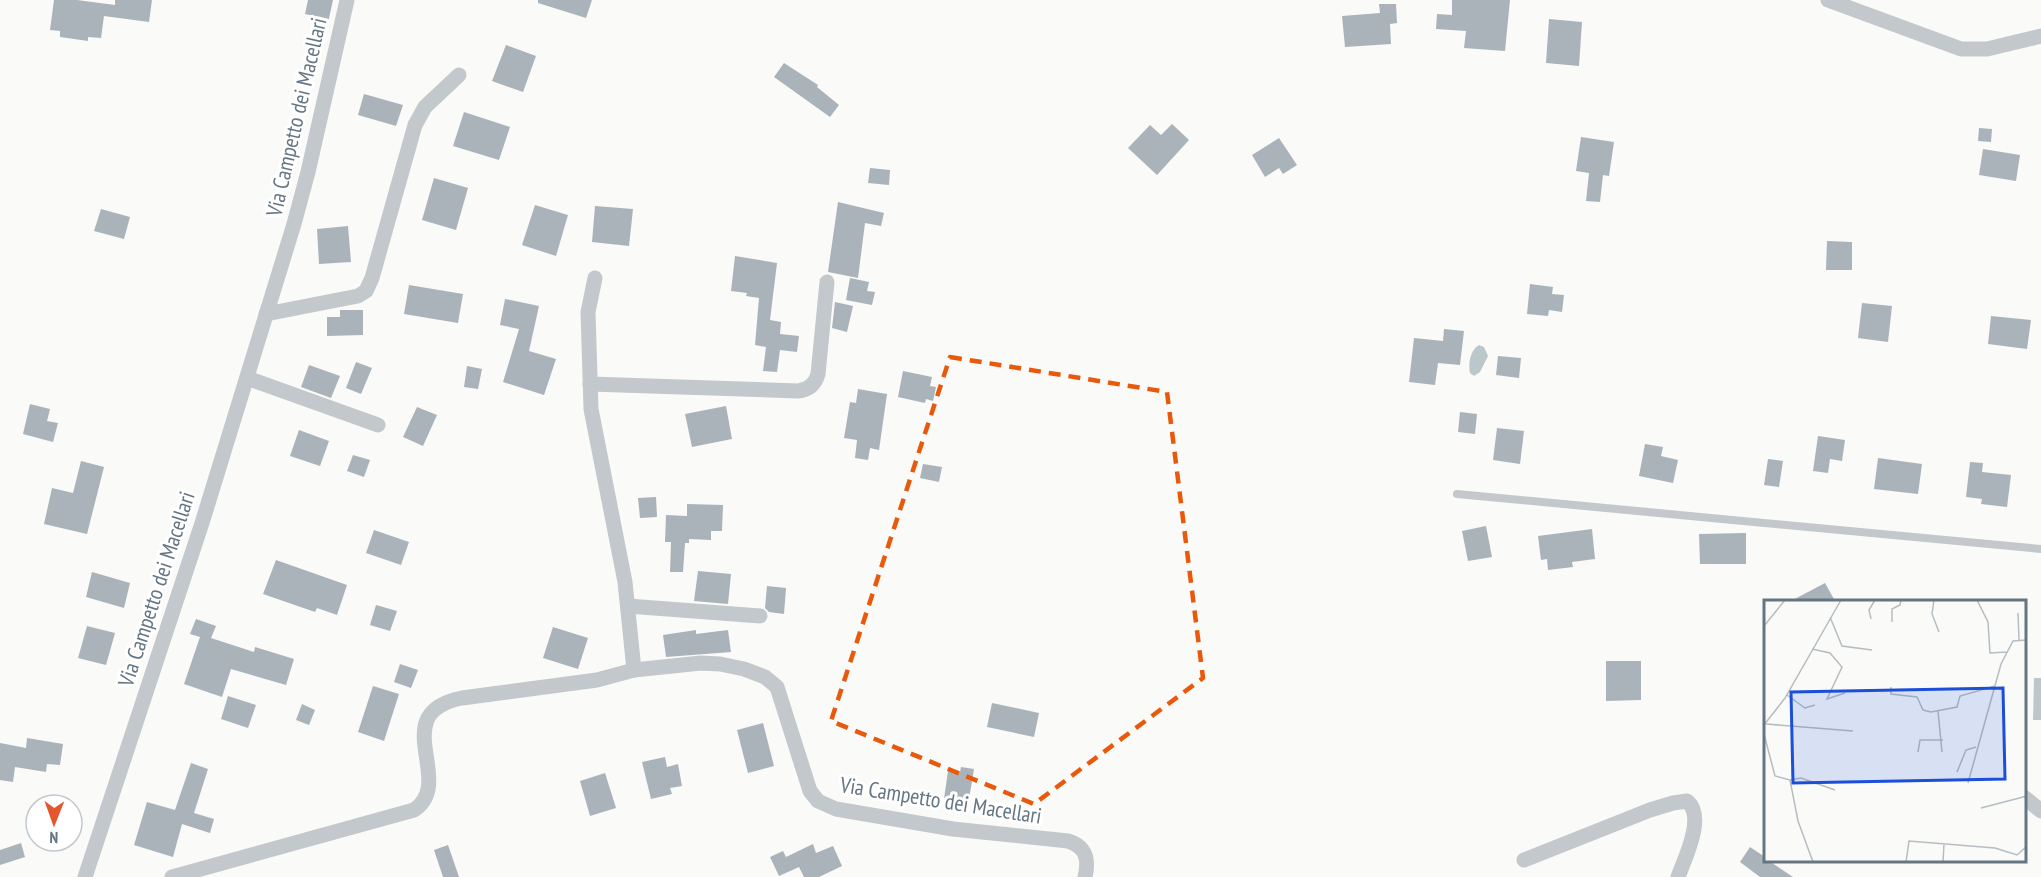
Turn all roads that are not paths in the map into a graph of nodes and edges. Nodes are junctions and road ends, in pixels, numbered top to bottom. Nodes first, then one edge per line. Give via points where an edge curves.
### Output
1 (347, 0) edge
2 (1828, 0) edge
3 (2041, 36) edge
4 (459, 75) dead end
5 (595, 278) dead end
6 (827, 282) dead end
7 (266, 314) junction
8 (247, 378) junction
9 (590, 384) junction
10 (378, 425) dead end
11 (1457, 494) dead end
12 (2041, 549) edge
13 (628, 606) junction
14 (760, 616) dead end
15 (633, 669) junction
16 (2026, 798) edge
17 (2041, 811) edge
18 (1524, 860) dead end
19 (84, 877) edge
20 (172, 877) edge
21 (1085, 877) edge
22 (1678, 877) edge

1 - 7 street, Via Campetto dei Macellari via 303,192
2 - 3 street via 1961,49 1987,49
4 - 7 street via 425,108 415,125 366,291 358,296
5 - 9 street via 588,312
6 - 9 street via 818,374 807,389
7 - 8 street, Via Campetto dei Macellari
8 - 10 street
8 - 19 street, Via Campetto dei Macellari
9 - 13 street via 592,416
11 - 12 lane
13 - 14 street
13 - 15 street
15 - 20 street, Via Campetto dei Macellari via 597,680 444,702 426,719 428,793 423,804 414,810
15 - 21 street, Via Campetto dei Macellari via 714,663 760,674 779,692 810,791 822,804 924,825 1068,841 1085,852
16 - 17 street
18 - 22 street via 1650,810 1688,801 1694,807 1696,821

